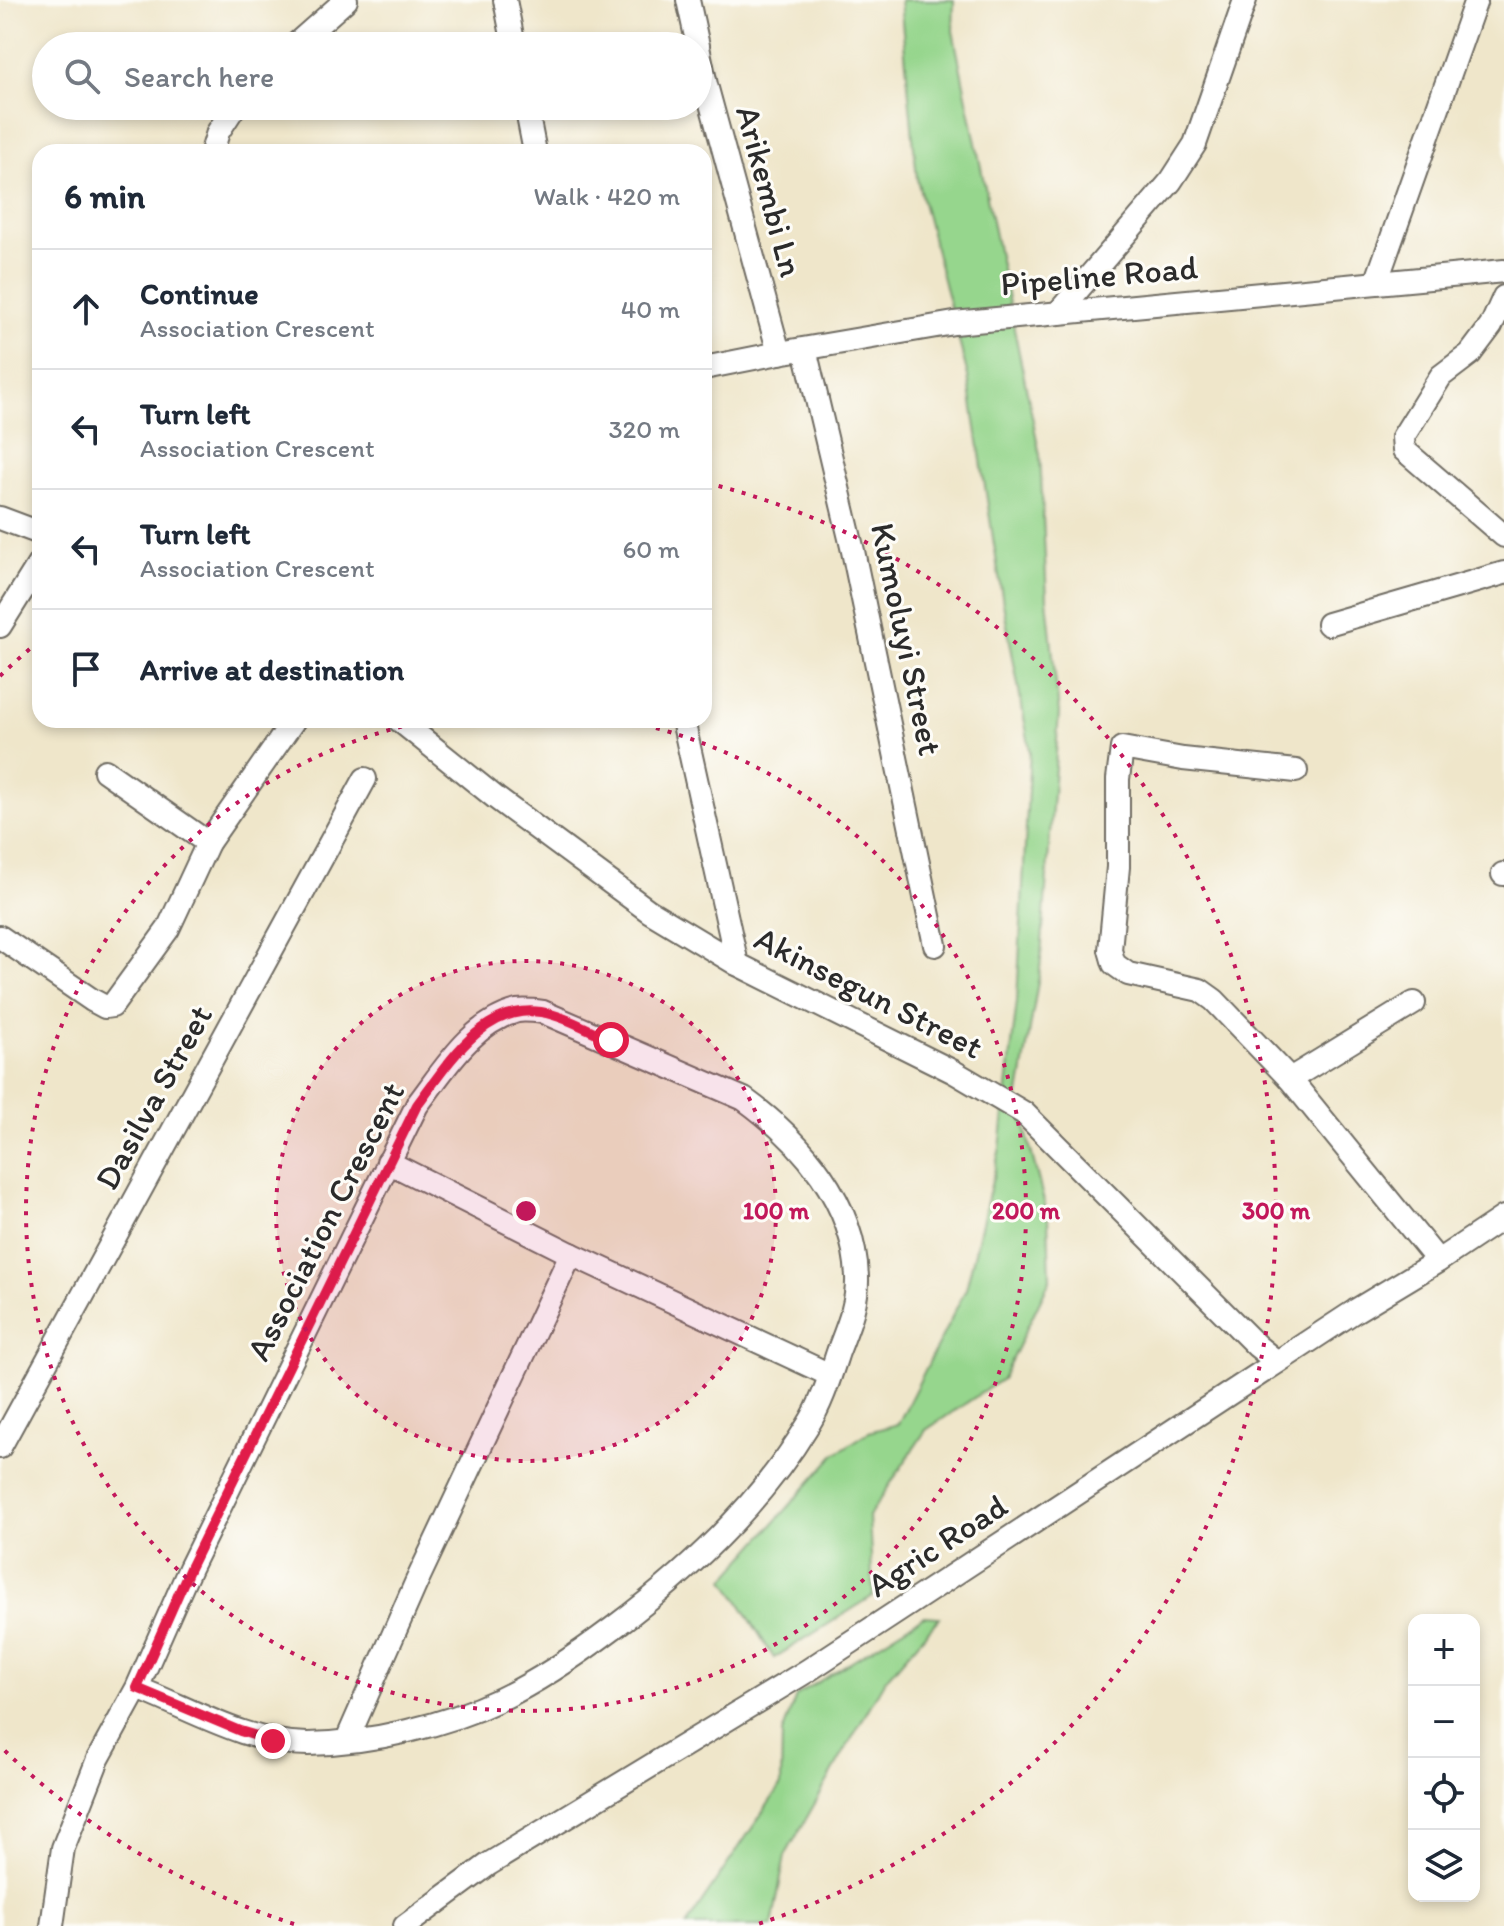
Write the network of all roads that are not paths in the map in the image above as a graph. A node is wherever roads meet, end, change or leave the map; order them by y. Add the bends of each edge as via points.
1 (505, 0) edge
2 (688, 0) edge
3 (1245, 0) edge
4 (1476, 0) edge
5 (343, 1) edge
6 (309, 32) edge
7 (511, 32) edge
8 (695, 32) edge
9 (712, 107) edge
10 (226, 120) edge
11 (529, 120) edge
12 (214, 144) edge
13 (533, 144) edge
14 (1504, 271) edge
15 (1376, 283) junction
16 (1504, 297) edge
17 (1058, 313) junction
18 (805, 349) junction
19 (779, 353) junction
20 (712, 366) edge
21 (0, 518) edge
22 (32, 530) edge
23 (1504, 536) edge
24 (1504, 573) edge
25 (32, 575) edge
26 (1328, 624) dead end
27 (0, 626) edge
28 (288, 728) edge
29 (409, 728) edge
30 (685, 728) edge
31 (105, 771) dead end
32 (1296, 771) dead end
33 (365, 779) dead end
34 (208, 843) junction
35 (0, 937) edge
36 (935, 945) dead end
37 (737, 964) junction
38 (1414, 1003) dead end
39 (1290, 1079) junction
40 (388, 1162) junction
41 (1504, 1217) edge
42 (571, 1254) junction
43 (1438, 1261) junction
44 (1277, 1362) junction
45 (830, 1375) junction
46 (0, 1447) edge
47 (137, 1688) junction
48 (347, 1740) junction
49 (52, 1926) edge
50 (405, 1926) edge

1 - 7 street
2 - 8 street, Arikembi Ln
3 - 17 street via 1195,144 1171,181
4 - 15 street
5 - 6 street
9 - 19 street, Arikembi Ln
10 - 12 street
11 - 13 street
14 - 15 street, Pipeline Road
15 - 17 street, Pipeline Road
16 - 23 street via 1491,326 1470,354 1441,376 1403,437 1404,450
17 - 18 street, Pipeline Road via 954,323
18 - 19 street, Pipeline Road
18 - 36 street, Kumoluyi Street
19 - 20 street, Pipeline Road
21 - 22 street
24 - 26 street
25 - 27 street
28 - 34 street
29 - 37 street, Akinsegun Street via 649,911
30 - 37 street
31 - 34 street
32 - 39 street via 1122,748 1110,950 1114,964 1128,974 1200,990 1214,1000
33 - 46 street, Dasilva Street
34 - 35 street via 168,929 112,1006 92,1000
37 - 44 street, Akinsegun Street via 1024,1113
38 - 39 street
39 - 43 street
40 - 42 street
40 - 45 street, Association Crescent via 417,1105 465,1042 518,1011 543,1012 744,1099 798,1147 843,1212 857,1278 853,1312
40 - 47 street, Association Crescent
41 - 43 street, Agric Road
42 - 45 street
42 - 48 street
43 - 44 street, Agric Road
44 - 50 street, Agric Road via 807,1671 489,1864
45 - 48 street, Association Crescent via 811,1422 781,1467 735,1523 655,1597 557,1669 499,1700 413,1730
47 - 48 street, Association Crescent via 273,1741
47 - 49 street, Association Crescent via 98,1759 63,1848

